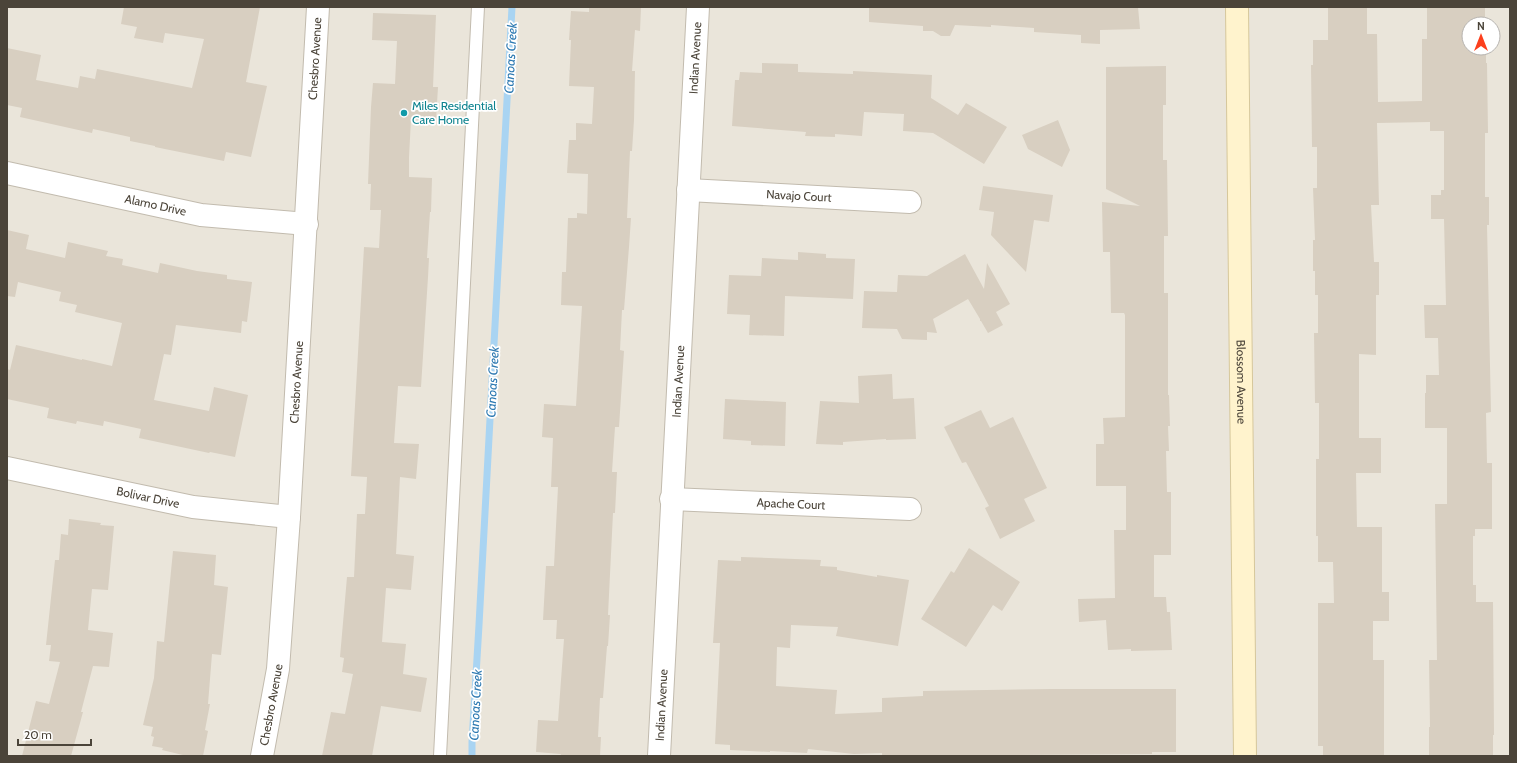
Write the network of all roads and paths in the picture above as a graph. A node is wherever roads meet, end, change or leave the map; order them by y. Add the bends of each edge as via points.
1 (318, 7) edge
2 (478, 7) edge
3 (698, 7) edge
4 (1237, 7) edge
5 (7, 173) edge
6 (688, 190) junction
7 (910, 202) dead end
8 (306, 224) junction
9 (7, 468) edge
10 (671, 499) junction
11 (910, 508) dead end
12 (289, 517) junction
13 (262, 756) edge
14 (440, 756) edge
15 (659, 756) edge
16 (1245, 756) edge

1 - 8 street, Chesbro Avenue
2 - 14 lane
3 - 6 street, Indian Avenue
4 - 16 street, Blossom Avenue
5 - 8 street, Alamo Drive via 201,215
6 - 7 street, Navajo Court
6 - 10 street, Indian Avenue
8 - 12 street, Chesbro Avenue
9 - 12 street, Bolivar Drive via 193,507
10 - 11 street, Apache Court
10 - 15 street, Indian Avenue
12 - 13 street, Chesbro Avenue via 278,669

